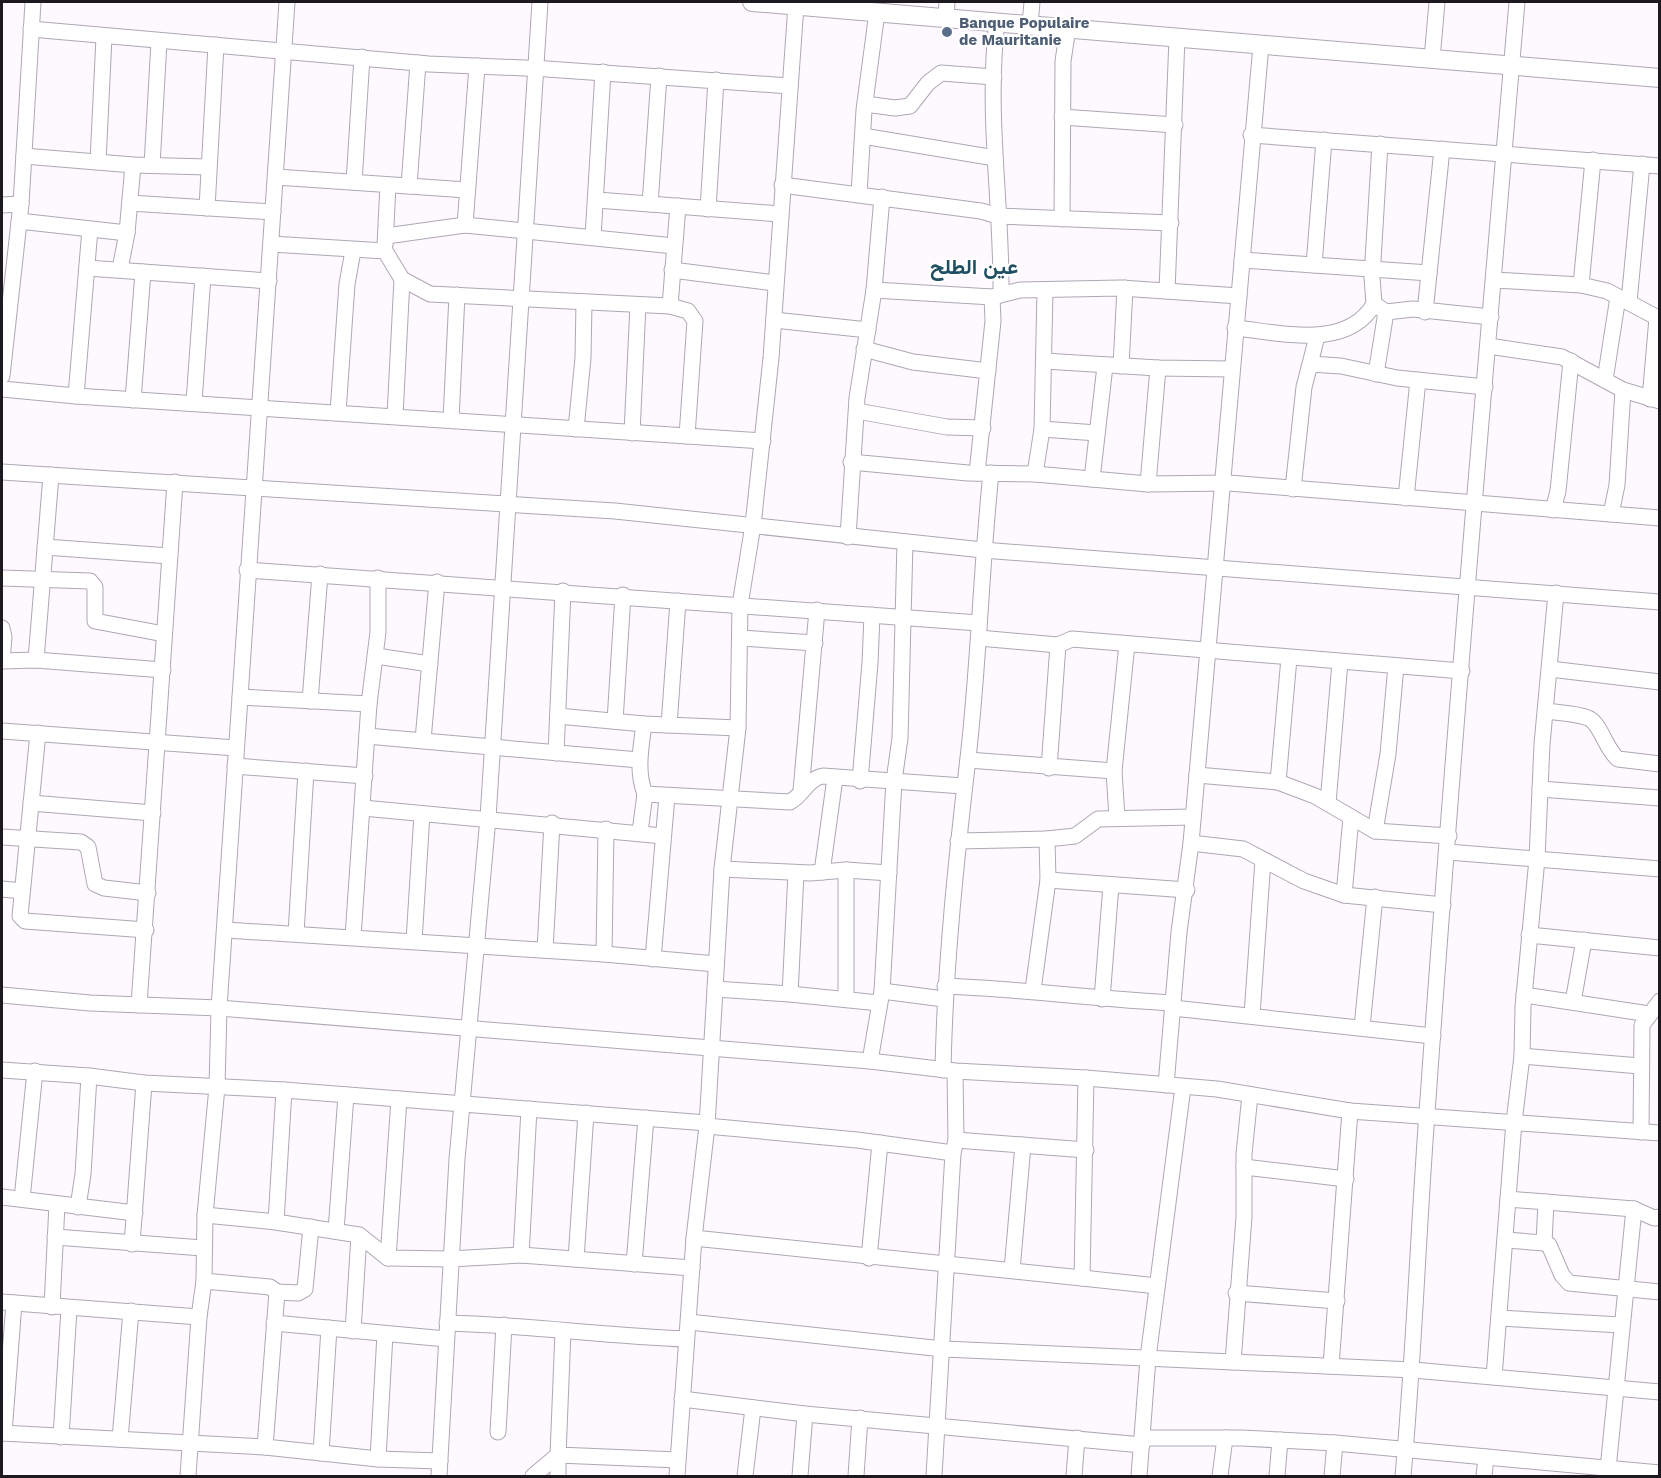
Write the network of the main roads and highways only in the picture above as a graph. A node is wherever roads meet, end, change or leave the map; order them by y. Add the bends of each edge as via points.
1 (761, 2) edge
2 (946, 10) edge
3 (1659, 78) edge

1 - 2 main road via 877,12
2 - 3 main road via 997,22

